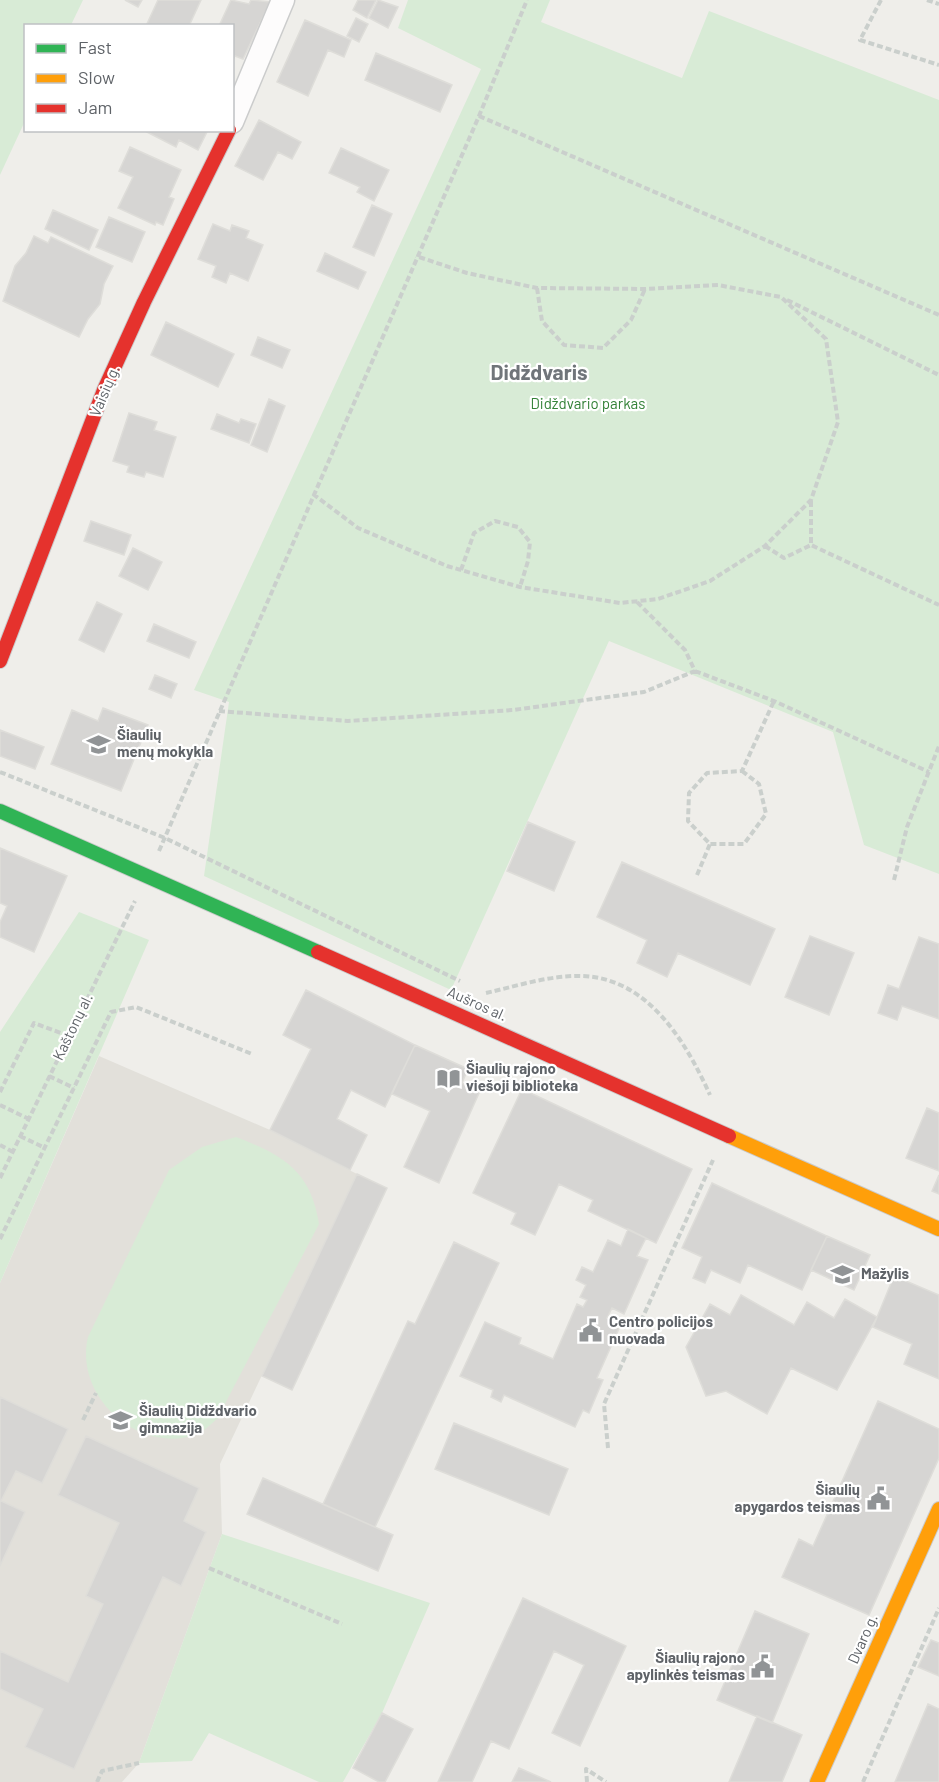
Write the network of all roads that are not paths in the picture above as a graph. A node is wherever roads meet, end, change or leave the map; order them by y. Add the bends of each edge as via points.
1 (283, 0) edge
2 (234, 117) edge
3 (228, 132) edge
4 (0, 660) edge
5 (0, 812) edge
6 (939, 1228) edge
7 (939, 1509) edge
8 (817, 1782) edge

1 - 2 street
3 - 4 main road, Vaisių g. via 143,302
5 - 6 main road, Aušros al.
7 - 8 main road, Dvaro g.

